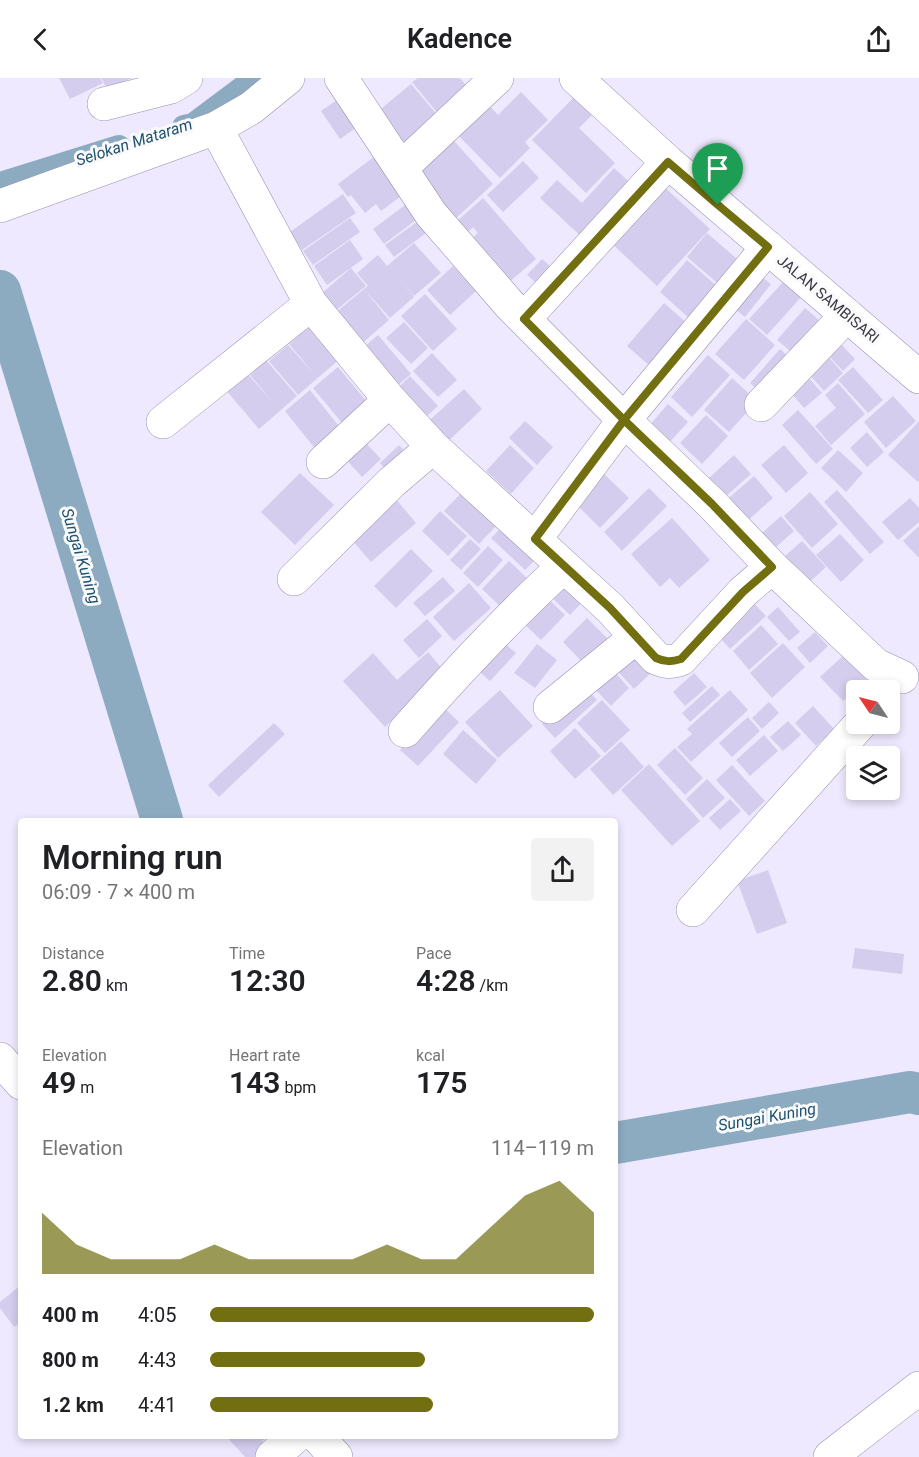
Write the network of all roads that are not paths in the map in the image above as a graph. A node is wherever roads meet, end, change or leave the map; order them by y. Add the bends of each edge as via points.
1 (186, 78) edge
2 (341, 78) edge
3 (497, 78) edge
4 (576, 78) edge
5 (282, 80) edge
6 (104, 104) dead end
7 (216, 128) junction
8 (668, 162) junction
9 (401, 168) junction
10 (0, 206) edge
11 (768, 247) junction
12 (311, 304) junction
13 (847, 315) junction
14 (524, 319) junction
15 (919, 377) edge
16 (390, 400) junction
17 (761, 405) dead end
18 (624, 420) junction
19 (163, 422) dead end
20 (433, 447) junction
21 (323, 462) dead end
22 (535, 539) junction
23 (564, 566) junction
24 (772, 567) junction
25 (294, 579) dead end
26 (636, 637) junction
27 (903, 677) edge
28 (550, 707) dead end
29 (405, 731) dead end
30 (851, 734) edge
31 (693, 910) dead end
32 (0, 1059) edge
33 (18, 1080) edge
34 (919, 1388) edge
35 (293, 1439) edge
36 (321, 1439) edge
37 (272, 1457) edge
38 (336, 1457) edge
39 (830, 1457) edge

1 - 6 street via 171,87
2 - 9 street
3 - 9 street
4 - 8 street, JALAN SAMBISARI
5 - 7 street via 251,108
7 - 10 street
7 - 12 street
8 - 11 street, JALAN SAMBISARI
8 - 14 street
9 - 14 street via 431,214
11 - 13 street, JALAN SAMBISARI
11 - 18 street
12 - 16 street
12 - 19 street
13 - 15 street, JALAN SAMBISARI
13 - 17 street
14 - 18 street
16 - 20 street
16 - 21 street
18 - 22 street
18 - 24 street
20 - 22 street
20 - 25 street
22 - 23 street
23 - 26 street
23 - 29 street via 460,667
24 - 26 street via 743,592 681,659 664,662
24 - 27 street via 876,665
26 - 28 street
30 - 31 street
32 - 33 street
34 - 39 street
35 - 37 street
36 - 38 street

